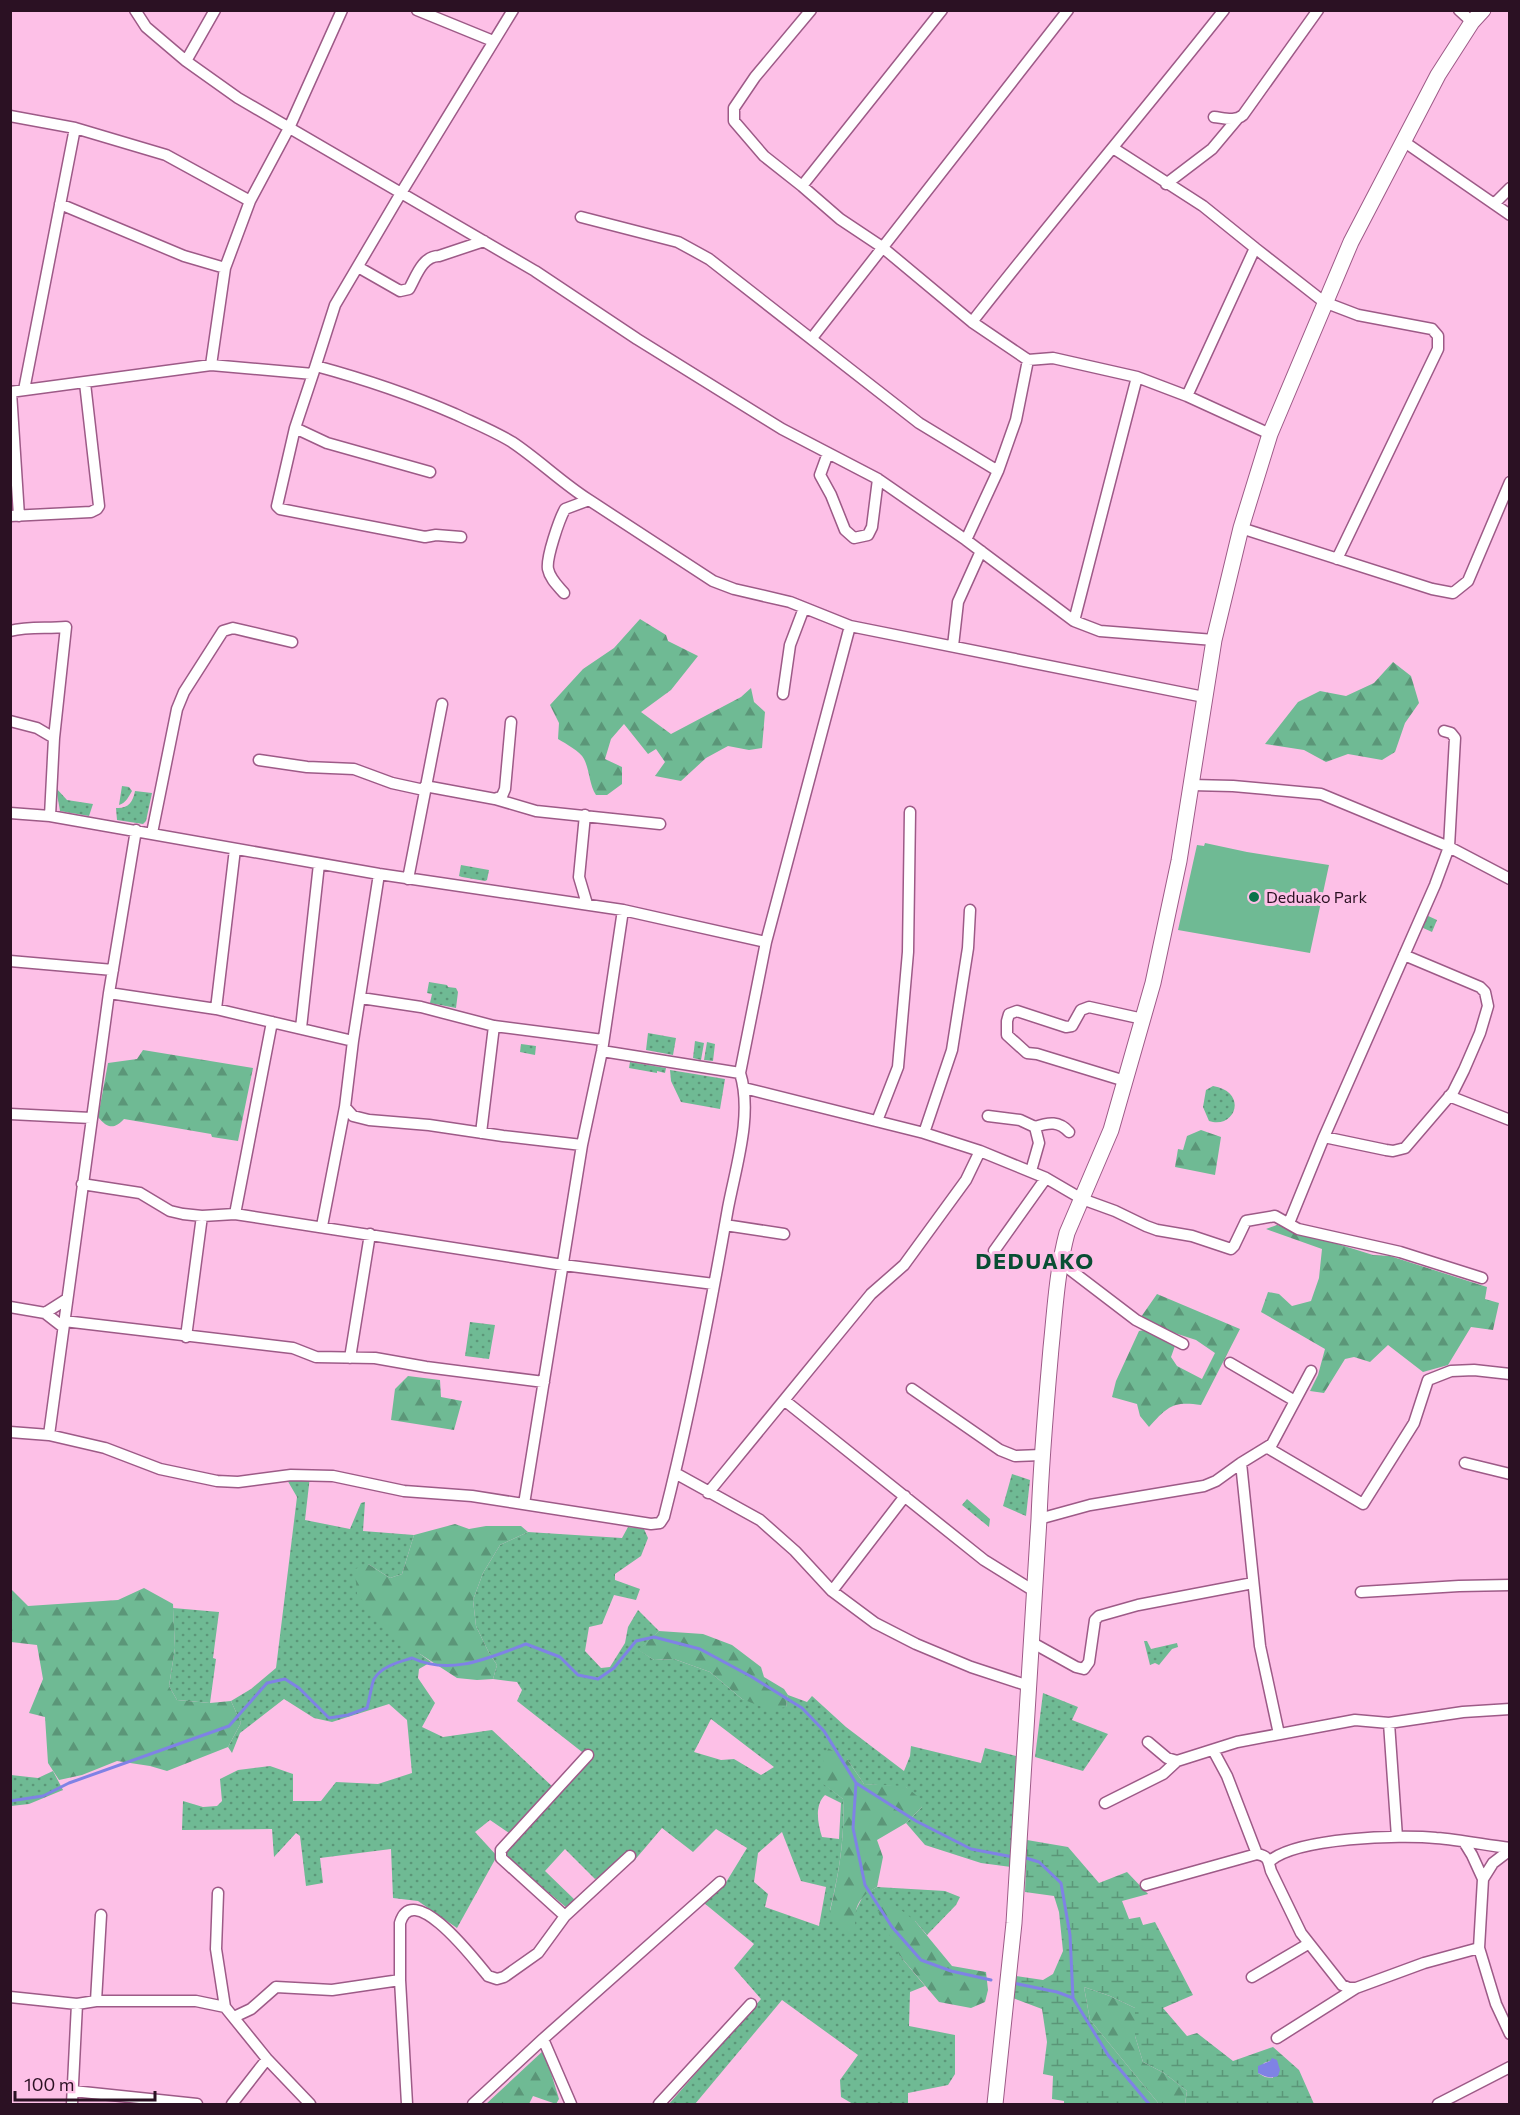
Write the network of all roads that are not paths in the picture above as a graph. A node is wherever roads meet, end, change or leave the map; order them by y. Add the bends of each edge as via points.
1 (135, 10) edge
2 (215, 10) edge
3 (342, 10) edge
4 (417, 10) edge
5 (513, 10) edge
6 (811, 10) edge
7 (942, 10) edge
8 (1068, 10) edge
9 (1224, 10) edge
10 (1318, 10) edge
11 (1458, 10) edge
12 (1483, 10) edge
13 (1472, 22) junction
14 (493, 41) junction
15 (186, 61) junction
16 (10, 116) edge
17 (1214, 117) dead end
18 (1239, 118) junction
19 (75, 128) junction
20 (289, 128) junction
21 (1403, 141) junction
22 (1113, 148) junction
23 (1166, 184) junction
24 (802, 186) junction
25 (1509, 188) edge
26 (401, 193) junction
27 (250, 201) junction
28 (60, 204) junction
29 (1494, 204) junction
30 (1509, 215) edge
31 (581, 217) dead end
32 (484, 242) junction
33 (882, 247) junction
34 (1255, 248) junction
35 (358, 267) junction
36 (225, 268) junction
37 (1324, 302) junction
38 (972, 322) junction
39 (812, 338) junction
40 (1028, 360) junction
41 (211, 365) junction
42 (315, 370) junction
43 (1137, 377) junction
44 (85, 383) junction
45 (24, 390) junction
46 (11, 392) edge
47 (1187, 396) junction
48 (295, 428) junction
49 (1270, 434) junction
50 (828, 453) junction
51 (998, 471) junction
52 (430, 472) dead end
53 (878, 479) junction
54 (1509, 482) edge
55 (589, 500) junction
56 (15, 516) edge
57 (1241, 528) junction
58 (461, 537) dead end
59 (966, 540) junction
60 (981, 551) junction
61 (1337, 559) junction
62 (564, 593) dead end
63 (804, 608) junction
64 (1074, 621) junction
65 (850, 626) junction
66 (10, 631) edge
67 (1214, 640) junction
68 (292, 642) dead end
69 (953, 646) junction
70 (783, 694) dead end
71 (1204, 697) junction
72 (442, 704) dead end
73 (10, 721) edge
74 (511, 722) dead end
75 (1444, 730) dead end
76 (54, 738) junction
77 (260, 760) dead end
78 (1191, 785) junction
79 (425, 788) junction
80 (495, 799) junction
81 (910, 812) dead end
82 (10, 813) edge
83 (585, 815) junction
84 (50, 816) junction
85 (660, 824) dead end
86 (136, 830) junction
87 (152, 833) junction
88 (1449, 847) junction
89 (235, 849) junction
90 (319, 864) junction
91 (379, 874) junction
92 (408, 879) junction
93 (1509, 879) edge
94 (587, 904) junction
95 (623, 910) junction
96 (970, 910) dead end
97 (766, 942) junction
98 (1404, 955) junction
99 (10, 961) edge
100 (113, 970) junction
101 (109, 993) junction
102 (361, 998) junction
103 (216, 1009) junction
104 (1143, 1019) junction
105 (272, 1022) junction
106 (494, 1026) junction
107 (301, 1028) junction
108 (353, 1041) junction
109 (602, 1046) junction
110 (740, 1073) junction
111 (1125, 1082) junction
112 (744, 1088) junction
113 (1449, 1096) junction
114 (345, 1107) junction
115 (10, 1114) edge
116 (988, 1116) dead end
117 (91, 1118) junction
118 (1509, 1120) edge
119 (877, 1121) junction
120 (1035, 1127) junction
121 (1069, 1132) dead end
122 (480, 1133) junction
123 (924, 1133) junction
124 (1324, 1137) junction
125 (582, 1145) junction
126 (980, 1151) junction
127 (1031, 1171) junction
128 (1046, 1178) junction
129 (82, 1184) junction
130 (1082, 1198) junction
131 (235, 1214) junction
132 (202, 1216) junction
133 (1289, 1223) junction
134 (725, 1225) junction
135 (322, 1226) junction
136 (370, 1234) junction
137 (784, 1234) dead end
138 (994, 1251) dead end
139 (1060, 1262) junction
140 (563, 1265) junction
141 (1482, 1278) dead end
142 (714, 1284) junction
143 (67, 1299) junction
144 (10, 1307) edge
145 (45, 1312) junction
146 (63, 1324) junction
147 (186, 1337) junction
148 (1183, 1344) dead end
149 (350, 1358) junction
150 (1230, 1363) dead end
151 (1311, 1371) dead end
152 (1509, 1374) edge
153 (544, 1382) junction
154 (912, 1389) dead end
155 (784, 1400) junction
156 (1295, 1401) junction
157 (10, 1432) edge
158 (49, 1435) junction
159 (1268, 1448) junction
160 (1041, 1455) junction
161 (1241, 1463) junction
162 (1466, 1463) dead end
163 (675, 1473) junction
164 (1509, 1474) edge
165 (708, 1493) junction
166 (905, 1496) junction
167 (524, 1504) junction
168 (1039, 1519) junction
169 (1252, 1583) junction
170 (1509, 1585) edge
171 (1034, 1591) junction
172 (832, 1592) junction
173 (1361, 1592) dead end
174 (1031, 1642) junction
175 (1029, 1686) junction
176 (1509, 1709) edge
177 (1389, 1723) junction
178 (1279, 1734) junction
179 (1148, 1742) dead end
180 (1213, 1750) junction
181 (588, 1755) dead end
182 (1177, 1761) junction
183 (1105, 1803) dead end
184 (1397, 1837) junction
185 (1464, 1842) junction
186 (1509, 1849) edge
187 (1257, 1854) junction
188 (630, 1856) dead end
189 (1269, 1861) junction
190 (1483, 1879) junction
191 (720, 1882) dead end
192 (1146, 1885) dead end
193 (218, 1893) dead end
194 (101, 1915) dead end
195 (565, 1916) junction
196 (1308, 1944) junction
197 (1479, 1948) junction
198 (1252, 1977) dead end
199 (400, 1980) junction
200 (1356, 1988) junction
201 (10, 1997) edge
202 (96, 2001) junction
203 (77, 2004) junction
204 (752, 2004) dead end
205 (225, 2007) junction
206 (234, 2017) junction
207 (1509, 2034) edge
208 (1277, 2038) dead end
209 (543, 2039) junction
210 (267, 2058) junction
211 (1509, 2067) edge
212 (73, 2091) junction
213 (72, 2104) edge
214 (197, 2104) edge
215 (232, 2104) edge
216 (310, 2104) edge
217 (407, 2104) edge
218 (473, 2104) edge
219 (571, 2104) edge
220 (659, 2104) edge
221 (995, 2104) edge
222 (1438, 2104) edge

1 - 15 street via 146,27
2 - 15 street
3 - 20 street
4 - 14 street
5 - 14 street
6 - 24 street via 755,77 733,113 741,131 764,156
7 - 24 street
8 - 33 street
9 - 22 street
10 - 18 street
11 - 13 street
12 - 13 street
13 - 21 street
14 - 26 street
15 - 20 street
16 - 19 street
17 - 18 street
18 - 23 street via 1212,149
19 - 27 street via 166,155
19 - 28 street
20 - 26 street
20 - 27 street
21 - 29 street
21 - 37 street
22 - 23 street
22 - 38 street
23 - 34 street via 1203,206
24 - 33 street via 840,219
25 - 29 street
26 - 32 street
26 - 35 street
27 - 36 street
28 - 36 street via 184,256
28 - 45 street
29 - 30 street
31 - 39 street via 678,242 709,259
32 - 35 street via 431,256 405,291
32 - 50 street via 782,429
33 - 38 street
33 - 39 street
34 - 37 street
34 - 47 street
35 - 42 street via 335,305
36 - 41 street
37 - 49 street
37 - 61 street via 1358,315 1425,326 1438,336 1438,349
38 - 40 street
39 - 51 street via 919,423
40 - 43 street via 1053,358
40 - 51 street via 1016,420
41 - 42 street
41 - 44 street
42 - 48 street
42 - 55 street via 373,382 489,430 514,443
43 - 47 street
43 - 64 street
44 - 45 street
44 - 56 street via 99,506 91,512
45 - 46 street
46 - 56 street
47 - 49 street
48 - 52 street via 327,443
48 - 58 street via 277,500 280,509 425,537
49 - 57 street
50 - 53 street
50 - 53 street via 820,475 845,530 855,538 868,535 872,527
51 - 59 street
53 - 59 street
54 - 61 street via 1468,581 1453,593
55 - 62 street via 565,509 554,541 548,567
55 - 63 street via 713,581
57 - 61 street
57 - 67 street
59 - 60 street
60 - 64 street
60 - 69 street via 958,602
63 - 65 street
63 - 70 street via 790,645
64 - 67 street via 1100,631
65 - 69 street
65 - 97 street
66 - 76 street via 66,627
67 - 71 street
68 - 87 street via 233,628 223,631 177,709
69 - 71 street
71 - 78 street
72 - 79 street
73 - 76 street via 37,728
74 - 80 street via 505,789
75 - 88 street via 1455,738
76 - 84 street
77 - 79 street via 354,769 392,783
78 - 88 street via 1321,794
78 - 104 street via 1171,905
79 - 80 street
79 - 92 street
80 - 83 street via 536,811
81 - 119 street via 908,952 898,1067
82 - 84 street
83 - 85 street
83 - 94 street via 579,877
84 - 86 street
86 - 87 street
86 - 100 street
87 - 89 street
88 - 93 street
88 - 98 street
89 - 90 street
89 - 103 street
90 - 91 street
90 - 107 street
91 - 92 street
91 - 102 street
92 - 94 street
94 - 95 street
95 - 97 street
95 - 109 street
96 - 123 street via 952,1050
97 - 110 street
98 - 113 street via 1480,987 1487,997 1480,1033
98 - 124 street
99 - 100 street
100 - 101 street
101 - 103 street
101 - 117 street
102 - 106 street via 421,1007
102 - 108 street
103 - 105 street
104 - 111 street
104 - 111 street via 1089,1007 1081,1010 1072,1026 1066,1027 1017,1011 1009,1014 1007,1035 1027,1053
105 - 107 street
105 - 131 street
106 - 109 street
106 - 122 street
107 - 108 street
108 - 114 street
109 - 110 street
109 - 125 street
110 - 112 street
111 - 130 street via 1105,1147
112 - 119 street
112 - 134 street via 744,1123
113 - 118 street
113 - 124 street via 1400,1150
114 - 122 street via 353,1116 369,1120
114 - 135 street
115 - 117 street
116 - 120 street via 1020,1120
117 - 129 street
119 - 123 street
120 - 121 street via 1059,1124
120 - 127 street via 1039,1143
122 - 125 street
123 - 126 street
124 - 133 street
125 - 140 street
126 - 127 street
126 - 155 street via 966,1179 904,1265 871,1294
127 - 128 street
128 - 130 street
128 - 138 street
129 - 132 street via 140,1193 170,1210
129 - 143 street
130 - 133 street via 1157,1230 1227,1248 1234,1246 1246,1221 1271,1216
130 - 139 street
131 - 132 street
131 - 135 street
132 - 147 street
133 - 141 street via 1306,1232 1400,1252
134 - 137 street
134 - 142 street
135 - 136 street
136 - 140 street
136 - 149 street
139 - 148 street via 1144,1326
139 - 160 street
140 - 142 street
140 - 153 street
142 - 163 street
143 - 145 street
143 - 146 street
144 - 145 street
145 - 146 street
146 - 147 street
146 - 158 street
147 - 149 street via 293,1348 316,1357
149 - 153 street via 375,1358
150 - 156 street
151 - 156 street
152 - 159 street via 1451,1371 1428,1380 1414,1422 1363,1504
153 - 167 street
154 - 160 street via 1000,1450 1016,1456
155 - 165 street
155 - 166 street
156 - 159 street
157 - 158 street
158 - 167 street via 105,1448 159,1469 217,1481 314,1474 404,1491
159 - 161 street
160 - 168 street
161 - 168 street via 1204,1486 1090,1505
161 - 169 street
162 - 164 street
163 - 165 street
163 - 167 street via 664,1517 658,1524
165 - 172 street via 760,1520
166 - 171 street via 996,1569
166 - 172 street
168 - 171 street
169 - 174 street via 1099,1616 1084,1669
169 - 178 street via 1260,1646
170 - 173 street
171 - 174 street
172 - 175 street via 874,1623 916,1644
174 - 175 street
175 - 221 street via 1014,1923
176 - 177 street
177 - 178 street via 1355,1720
177 - 184 street
178 - 180 street
179 - 182 street
180 - 182 street
180 - 187 street
181 - 195 street via 501,1850 501,1858
182 - 183 street via 1163,1774
184 - 185 street
184 - 189 street via 1303,1846
185 - 186 street
185 - 190 street
186 - 190 street
187 - 189 street
187 - 192 street
188 - 195 street
189 - 196 street
190 - 197 street
191 - 209 street
193 - 205 street via 215,1932
194 - 202 street
195 - 199 street via 538,1953 497,1979 488,1976 436,1918 418,1910 407,1912 400,1923
196 - 198 street
196 - 200 street via 1342,1985
197 - 200 street
197 - 207 street
199 - 206 street via 332,1990 276,1987 251,2009
199 - 217 street
200 - 208 street
201 - 203 street
202 - 203 street
202 - 205 street via 196,2001
203 - 212 street
204 - 220 street
205 - 206 street
206 - 210 street
209 - 218 street
209 - 219 street
210 - 215 street
210 - 216 street
211 - 222 street
212 - 213 street
212 - 214 street

